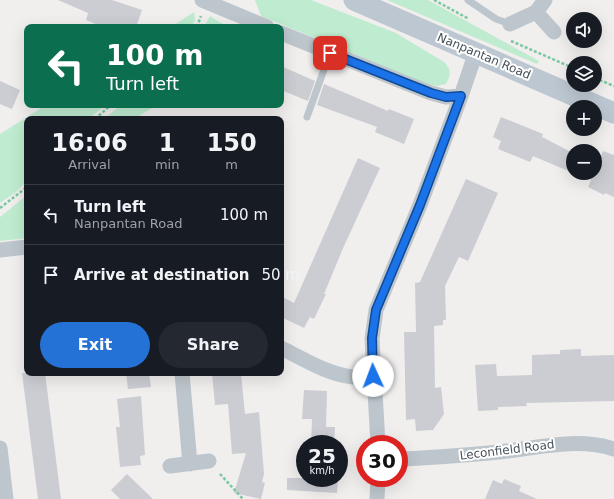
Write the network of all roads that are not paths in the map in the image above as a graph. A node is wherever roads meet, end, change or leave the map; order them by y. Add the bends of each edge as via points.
1 (202, 0) edge
2 (354, 0) edge
3 (468, 0) edge
4 (541, 6) edge
5 (260, 24) edge
6 (510, 24) joint
7 (554, 32) dead end
8 (284, 34) edge
9 (476, 52) junction
10 (330, 53) junction
11 (461, 96) junction
12 (614, 113) edge
13 (307, 117) dead end
14 (24, 247) edge
15 (0, 250) edge
16 (284, 350) edge
17 (182, 376) edge
18 (373, 376) junction
19 (377, 435) edge
20 (0, 448) edge
21 (614, 449) edge
22 (408, 459) edge
23 (209, 461) road end
24 (190, 464) junction
25 (170, 466) dead end
26 (378, 487) edge
27 (6, 499) edge
28 (377, 499) edge

1 - 5 street
2 - 9 street, Nanpantan Road
3 - 6 lane via 496,19
4 - 6 street
4 - 7 street
8 - 10 street
9 - 11 street
9 - 12 street, Nanpantan Road
10 - 11 street via 431,93 446,97
10 - 13 lane
11 - 18 street via 420,205 376,310 372,338
14 - 15 street
16 - 18 street via 338,374 355,378
17 - 24 street
18 - 19 street
20 - 27 street
21 - 22 street, Leconfield Road via 584,443
23 - 24 street
24 - 25 street
26 - 28 street

